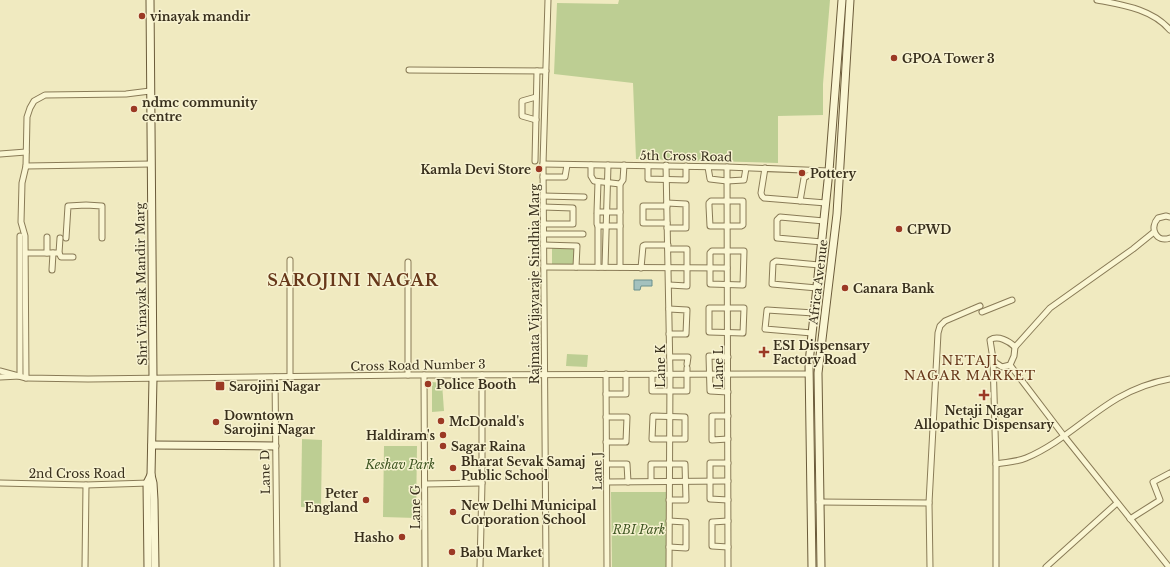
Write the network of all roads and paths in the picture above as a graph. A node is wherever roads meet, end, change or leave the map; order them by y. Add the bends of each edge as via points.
1 (150, 0) edge
2 (548, 0) edge
3 (842, 0) edge
4 (850, 0) edge
5 (1097, 0) edge
6 (1170, 30) edge
7 (409, 70) dead end
8 (537, 71) junction
9 (546, 71) junction
10 (150, 91) junction
11 (536, 97) junction
12 (536, 120) junction
13 (26, 152) junction
14 (0, 154) edge
15 (535, 161) dead end
16 (151, 164) junction
17 (543, 164) junction
18 (567, 165) junction
19 (591, 165) junction
20 (608, 165) junction
21 (624, 165) junction
22 (26, 166) junction
23 (648, 166) junction
24 (666, 166) junction
25 (686, 166) junction
26 (708, 166) junction
27 (727, 167) junction
28 (746, 168) junction
29 (765, 168) junction
30 (815, 170) junction
31 (829, 171) junction
32 (543, 177) junction
33 (667, 180) junction
34 (727, 181) junction
35 (598, 182) junction
36 (607, 183) junction
37 (620, 184) junction
38 (543, 196) junction
39 (584, 197) dead end
40 (727, 201) junction
41 (800, 201) junction
42 (826, 203) junction
43 (667, 205) junction
44 (543, 207) junction
45 (606, 211) junction
46 (597, 212) junction
47 (620, 212) junction
48 (1170, 217) edge
49 (824, 221) junction
50 (543, 224) junction
51 (598, 226) junction
52 (606, 226) junction
53 (620, 226) junction
54 (667, 226) junction
55 (727, 226) junction
56 (1154, 232) junction
57 (543, 234) junction
58 (583, 234) dead end
59 (23, 236) junction
60 (47, 237) dead end
61 (102, 238) dead end
62 (1170, 238) edge
63 (822, 242) junction
64 (543, 245) junction
65 (668, 247) junction
66 (727, 251) junction
67 (26, 253) junction
68 (47, 253) junction
69 (56, 253) junction
70 (73, 257) dead end
71 (290, 260) dead end
72 (408, 262) dead end
73 (819, 265) junction
74 (544, 267) junction
75 (576, 267) junction
76 (598, 267) junction
77 (605, 267) junction
78 (620, 267) junction
79 (641, 268) junction
80 (668, 268) junction
81 (687, 268) junction
82 (710, 268) junction
83 (727, 268) junction
84 (52, 270) dead end
85 (727, 285) junction
86 (669, 286) junction
87 (817, 288) junction
88 (1012, 300) dead end
89 (980, 306) dead end
90 (727, 308) junction
91 (669, 309) junction
92 (982, 312) dead end
93 (814, 314) junction
94 (728, 333) junction
95 (812, 333) junction
96 (669, 334) junction
97 (1014, 347) junction
98 (670, 357) junction
99 (728, 357) junction
100 (993, 359) junction
101 (1010, 365) junction
102 (0, 371) edge
103 (544, 374) junction
104 (606, 374) junction
105 (626, 374) junction
106 (652, 374) junction
107 (670, 374) junction
108 (687, 374) junction
109 (710, 374) junction
110 (728, 374) junction
111 (809, 374) junction
112 (408, 375) junction
113 (424, 375) junction
114 (482, 375) junction
115 (20, 376) junction
116 (0, 377) edge
117 (275, 377) junction
118 (290, 377) junction
119 (26, 378) junction
120 (153, 378) junction
121 (1170, 379) edge
122 (670, 392) junction
123 (728, 392) junction
124 (606, 394) junction
125 (670, 416) junction
126 (728, 416) junction
127 (606, 417) junction
128 (1064, 436) junction
129 (728, 439) junction
130 (670, 440) junction
131 (606, 442) junction
132 (152, 445) junction
133 (275, 446) junction
134 (728, 463) junction
135 (607, 464) junction
136 (670, 464) junction
137 (996, 464) junction
138 (1170, 473) edge
139 (669, 481) junction
140 (686, 481) junction
141 (710, 481) junction
142 (728, 481) junction
143 (607, 482) junction
144 (628, 482) junction
145 (651, 482) junction
146 (0, 483) edge
147 (150, 483) junction
148 (482, 483) junction
149 (425, 484) junction
150 (86, 485) junction
151 (669, 500) junction
152 (728, 500) junction
153 (820, 502) junction
154 (929, 503) junction
155 (1117, 503) junction
156 (1130, 519) junction
157 (728, 521) junction
158 (669, 522) junction
159 (670, 547) junction
160 (728, 547) junction
161 (85, 567) edge
162 (148, 567) edge
163 (155, 567) edge
164 (276, 567) edge
165 (425, 567) edge
166 (480, 567) edge
167 (546, 567) edge
168 (607, 567) edge
169 (670, 567) edge
170 (728, 567) edge
171 (812, 567) edge
172 (821, 567) edge
173 (930, 567) edge
174 (996, 567) edge
175 (1046, 567) edge
176 (1169, 567) edge

1 - 10 main road, Shri Vinayak Mandir Marg
2 - 9 street, Rajmata Vijayaraje Sindhia Marg
3 - 31 main road, Africa Avenue
4 - 153 main road, Africa Avenue via 837,214 818,373
5 - 6 street via 1148,13 1164,22
7 - 8 street
8 - 9 street
8 - 11 street
9 - 17 street, Rajmata Vijayaraje Sindhia Marg
10 - 13 street via 40,96 30,108 27,117
10 - 16 main road, Shri Vinayak Mandir Marg
11 - 12 street
11 - 12 street via 522,101 522,116
12 - 15 street
13 - 14 street
13 - 22 street
16 - 22 street
16 - 120 main road, Shri Vinayak Mandir Marg
17 - 18 street, 5th Cross Road
17 - 32 street, Rajmata Vijayaraje Sindhia Marg
18 - 19 street, 5th Cross Road
18 - 32 street via 565,177
19 - 20 street, 5th Cross Road
19 - 35 street via 591,178
20 - 21 street, 5th Cross Road
20 - 36 street
21 - 23 street, 5th Cross Road
21 - 37 street via 623,180
22 - 59 street via 22,183
23 - 24 street, 5th Cross Road
23 - 33 street via 648,180
24 - 25 street, 5th Cross Road
24 - 33 street, Lane K
25 - 26 street, 5th Cross Road
25 - 33 street via 686,180
26 - 27 street, 5th Cross Road
26 - 34 street via 710,179
27 - 28 street, 5th Cross Road
27 - 34 street, Lane L
28 - 29 street, 5th Cross Road
28 - 34 street via 744,180
29 - 30 street, 5th Cross Road
29 - 41 street via 761,193 764,198
30 - 31 street, 5th Cross Road
30 - 41 street via 804,178
31 - 42 main road, Africa Avenue
32 - 38 street, Rajmata Vijayaraje Sindhia Marg
33 - 43 street, Lane K
34 - 40 street, Lane L
35 - 36 street
35 - 46 street
36 - 37 street
36 - 45 street
37 - 47 street
38 - 39 street
38 - 44 street, Rajmata Vijayaraje Sindhia Marg
40 - 55 street, Lane L
40 - 55 street via 744,203 743,225
40 - 55 street via 711,201 709,206 710,226
41 - 42 street
42 - 49 main road, Africa Avenue
43 - 54 street, Lane K
43 - 54 street via 686,204 686,228
43 - 54 street via 643,206 643,223
44 - 50 street, Rajmata Vijayaraje Sindhia Marg
44 - 50 street via 573,208 573,224
45 - 46 street
45 - 47 street
45 - 52 street
46 - 51 street
47 - 53 street
48 - 56 street via 1158,218 1154,224
49 - 63 main road, Africa Avenue
49 - 63 street via 780,217 777,220 777,238
50 - 57 street, Rajmata Vijayaraje Sindhia Marg
51 - 52 street
51 - 76 street
52 - 53 street
52 - 77 street
53 - 78 street
54 - 65 street, Lane K
55 - 66 street, Lane L
56 - 62 street via 1160,238
56 - 97 street via 1050,308
57 - 58 street
57 - 64 street, Rajmata Vijayaraje Sindhia Marg
59 - 67 street
59 - 115 street
60 - 68 street
61 - 69 street via 102,206 68,206 63,238
63 - 73 main road, Africa Avenue
64 - 74 street, Rajmata Vijayaraje Sindhia Marg
64 - 75 street via 577,246
65 - 79 street via 643,246
65 - 80 street, Lane K
65 - 81 street via 687,249
66 - 82 street via 710,253
66 - 83 street, Lane L
66 - 85 street via 745,252 743,285
67 - 68 street
67 - 119 street
68 - 69 street
69 - 70 street via 61,257
69 - 84 street
71 - 118 street
72 - 112 street
73 - 87 main road, Africa Avenue
73 - 87 street via 776,261 773,263 772,284
74 - 75 street
74 - 103 street, Rajmata Vijayaraje Sindhia Marg
75 - 76 street
76 - 77 street
77 - 78 street
78 - 79 street
79 - 80 street
80 - 81 street
80 - 86 street, Lane K
81 - 82 street
81 - 86 street via 687,286
82 - 83 street
82 - 85 street via 711,285
83 - 85 street, Lane L
85 - 90 street, Lane L
86 - 91 street, Lane K
87 - 93 main road, Africa Avenue
88 - 92 street
89 - 154 street via 945,321 940,326
90 - 94 street, Lane L
90 - 94 street via 744,308 743,333
90 - 94 street via 709,308 709,332
91 - 96 street, Lane K
91 - 96 street via 687,310 686,334
93 - 95 main road, Africa Avenue
93 - 95 street via 767,310 765,326 765,329
94 - 99 street, Lane L
95 - 111 main road, Africa Avenue
96 - 98 street, Lane K
97 - 100 street via 1008,341 992,338 990,343
97 - 101 street
98 - 107 street, Lane K
98 - 108 street via 688,357
99 - 109 street via 709,356
99 - 110 street, Lane L
100 - 101 street via 1002,367
100 - 137 street
101 - 128 street
102 - 115 street, Cross Road Number 3
103 - 104 street, Cross Road Number 3
103 - 114 street, Cross Road Number 3
103 - 167 street, Rajmata Vijayaraje Sindhia Marg
104 - 105 street, Cross Road Number 3
104 - 124 street, Lane J
105 - 106 street, Cross Road Number 3
105 - 124 street via 626,394
106 - 107 street, Cross Road Number 3
106 - 122 street via 652,391
107 - 108 street, Cross Road Number 3
107 - 122 street, Lane K
108 - 109 street, Cross Road Number 3
108 - 122 street via 687,392
109 - 110 street, Cross Road Number 3
109 - 123 street via 710,391
110 - 111 street, Cross Road Number 3
110 - 123 street, Lane L
111 - 171 main road, Africa Avenue
112 - 113 street, Cross Road Number 3
112 - 118 street, Cross Road Number 3
113 - 114 street, Cross Road Number 3
113 - 149 street, Lane G
114 - 148 street
115 - 116 street
115 - 119 street, Cross Road Number 3
117 - 118 street, Cross Road Number 3
117 - 120 street, Cross Road Number 3
117 - 133 street, Lane D
119 - 120 street, Cross Road Number 3
120 - 132 main road, Shri Vinayak Mandir Marg
121 - 128 street via 1118,398
122 - 125 street, Lane K
123 - 126 street, Lane L
124 - 127 street, Lane J
125 - 130 street, Lane K
125 - 130 street via 685,417 685,439
125 - 130 street via 653,416 652,439
126 - 129 street, Lane L
126 - 129 street via 712,416 712,440
127 - 131 street, Lane J
127 - 131 street via 627,417 626,442
128 - 137 street via 1025,458
128 - 155 street
129 - 134 street, Lane L
130 - 136 street, Lane K
131 - 135 street, Lane J
132 - 133 main road
132 - 147 main road, Shri Vinayak Mandir Marg
133 - 164 street, Lane D
134 - 141 street via 710,463
134 - 142 street, Lane L
135 - 143 street, Lane J
135 - 144 street via 626,464
136 - 139 street, Lane K
136 - 140 street via 685,464
136 - 145 street via 651,464
137 - 174 street
138 - 156 street via 1153,482 1160,500
139 - 140 street
139 - 145 street
139 - 151 street, Lane K
140 - 141 street
140 - 151 street via 686,500
141 - 142 street
141 - 152 street via 710,500
142 - 152 street, Lane L
143 - 144 street
143 - 168 street, Lane J
144 - 145 street
146 - 150 street, 2nd Cross Road
147 - 150 street, 2nd Cross Road
147 - 162 main road
147 - 163 main road
148 - 149 street
148 - 166 street
149 - 165 street, Lane G
150 - 161 street
151 - 158 street, Lane K
152 - 157 street, Lane L
153 - 154 street
153 - 172 main road, Africa Avenue
154 - 173 street
155 - 156 street
155 - 175 street
156 - 176 street
157 - 160 street, Lane L
157 - 160 street via 712,522 712,546
158 - 159 street, Lane K
158 - 159 street via 686,522 686,548
159 - 169 street, Lane K
160 - 170 street, Lane L

